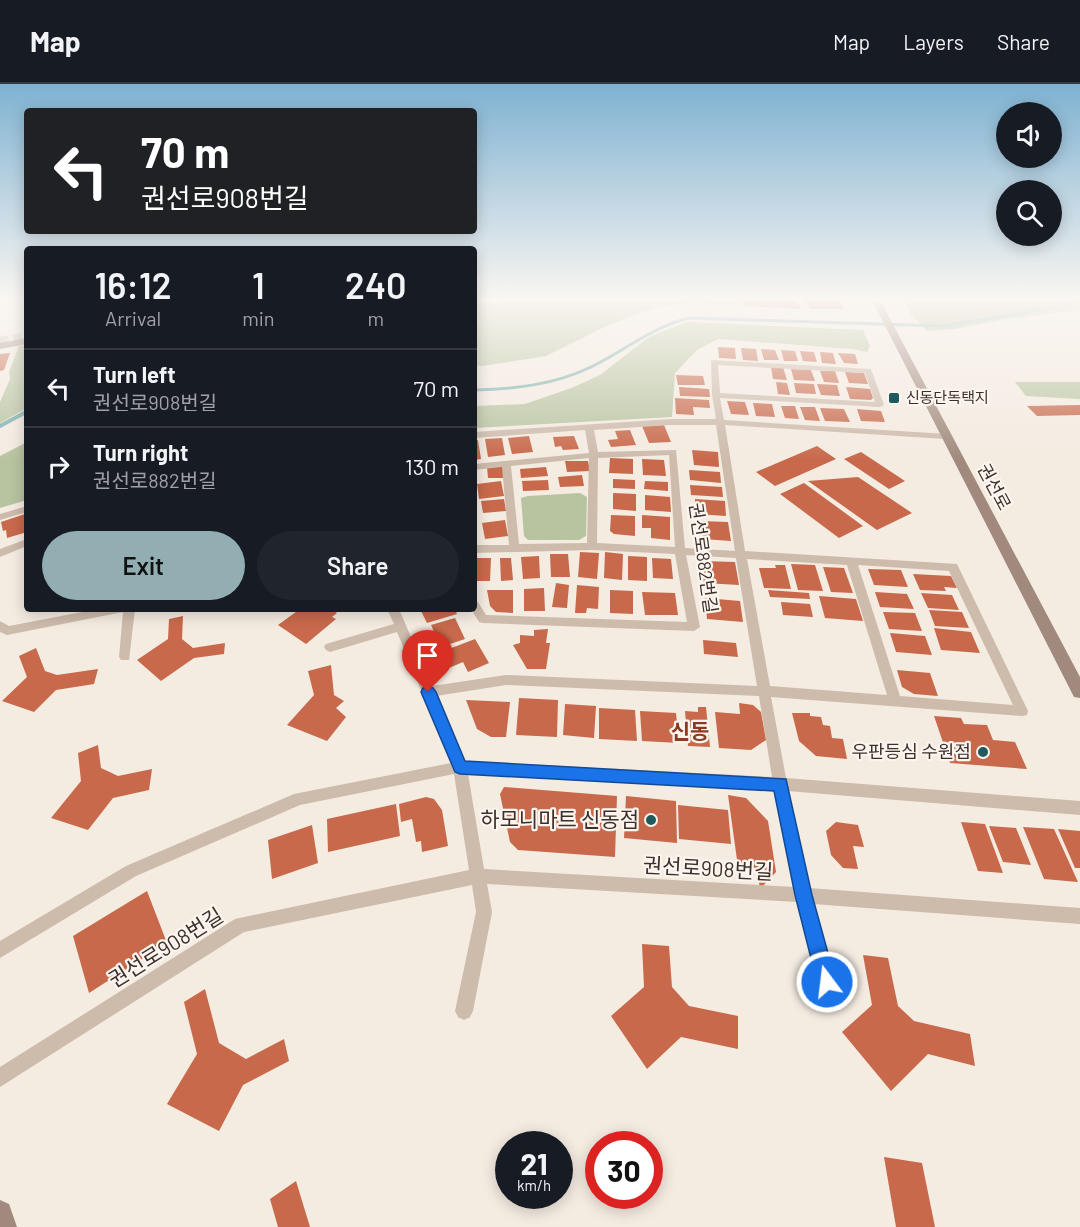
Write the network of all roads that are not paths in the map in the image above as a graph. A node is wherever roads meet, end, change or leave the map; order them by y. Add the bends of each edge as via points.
1 (903, 353) edge
2 (716, 395) junction
3 (721, 422) junction
4 (589, 427) junction
5 (477, 435) edge
6 (945, 436) junction
7 (594, 455) junction
8 (506, 463) junction
9 (477, 466) edge
10 (24, 510) edge
11 (0, 518) edge
12 (24, 543) edge
13 (592, 546) junction
14 (514, 548) junction
15 (477, 549) edge
16 (680, 551) junction
17 (0, 553) edge
18 (741, 556) junction
19 (851, 560) junction
20 (477, 610) edge
21 (96, 612) edge
22 (129, 612) edge
23 (394, 612) edge
24 (0, 625) edge
25 (401, 626) junction
26 (330, 647) dead end
27 (125, 657) dead end
28 (764, 691) junction
29 (428, 692) junction
30 (1080, 692) edge
31 (895, 701) junction
32 (460, 767) junction
33 (780, 784) junction
34 (1080, 808) edge
35 (478, 876) junction
36 (804, 895) junction
37 (1080, 916) edge
38 (0, 950) edge
39 (827, 982) dead end
40 (464, 1011) dead end
41 (0, 1078) edge
42 (0, 1213) edge
43 (3, 1227) edge

1 - 6 street, 권선로
2 - 2 street via 714,362 868,370 880,405
2 - 3 street
3 - 4 street
3 - 6 street
3 - 18 street
4 - 5 street
4 - 7 street
6 - 30 street, 권선로
7 - 8 street, 권선로882번길
7 - 13 street
7 - 16 street, 권선로882번길 via 673,452
8 - 9 street, 권선로882번길
8 - 14 street
10 - 11 street
12 - 17 street
13 - 14 street
13 - 16 street
14 - 15 street
16 - 18 street
16 - 20 street, 권선로882번길 via 694,627 483,620
18 - 19 street
18 - 28 street
19 - 31 street
19 - 31 street via 953,567 1022,711
21 - 24 street via 7,630
22 - 27 street
23 - 25 street
25 - 26 street
25 - 29 street
28 - 29 street via 506,680
28 - 31 street
28 - 33 street
29 - 32 street
32 - 33 street
32 - 35 street
32 - 38 street via 299,799 130,871
33 - 34 street
33 - 36 street
35 - 36 street, 권선로908번길
35 - 40 street via 484,912
35 - 41 street, 권선로908번길 via 241,925
36 - 37 street, 권선로908번길
36 - 39 street
42 - 43 street

